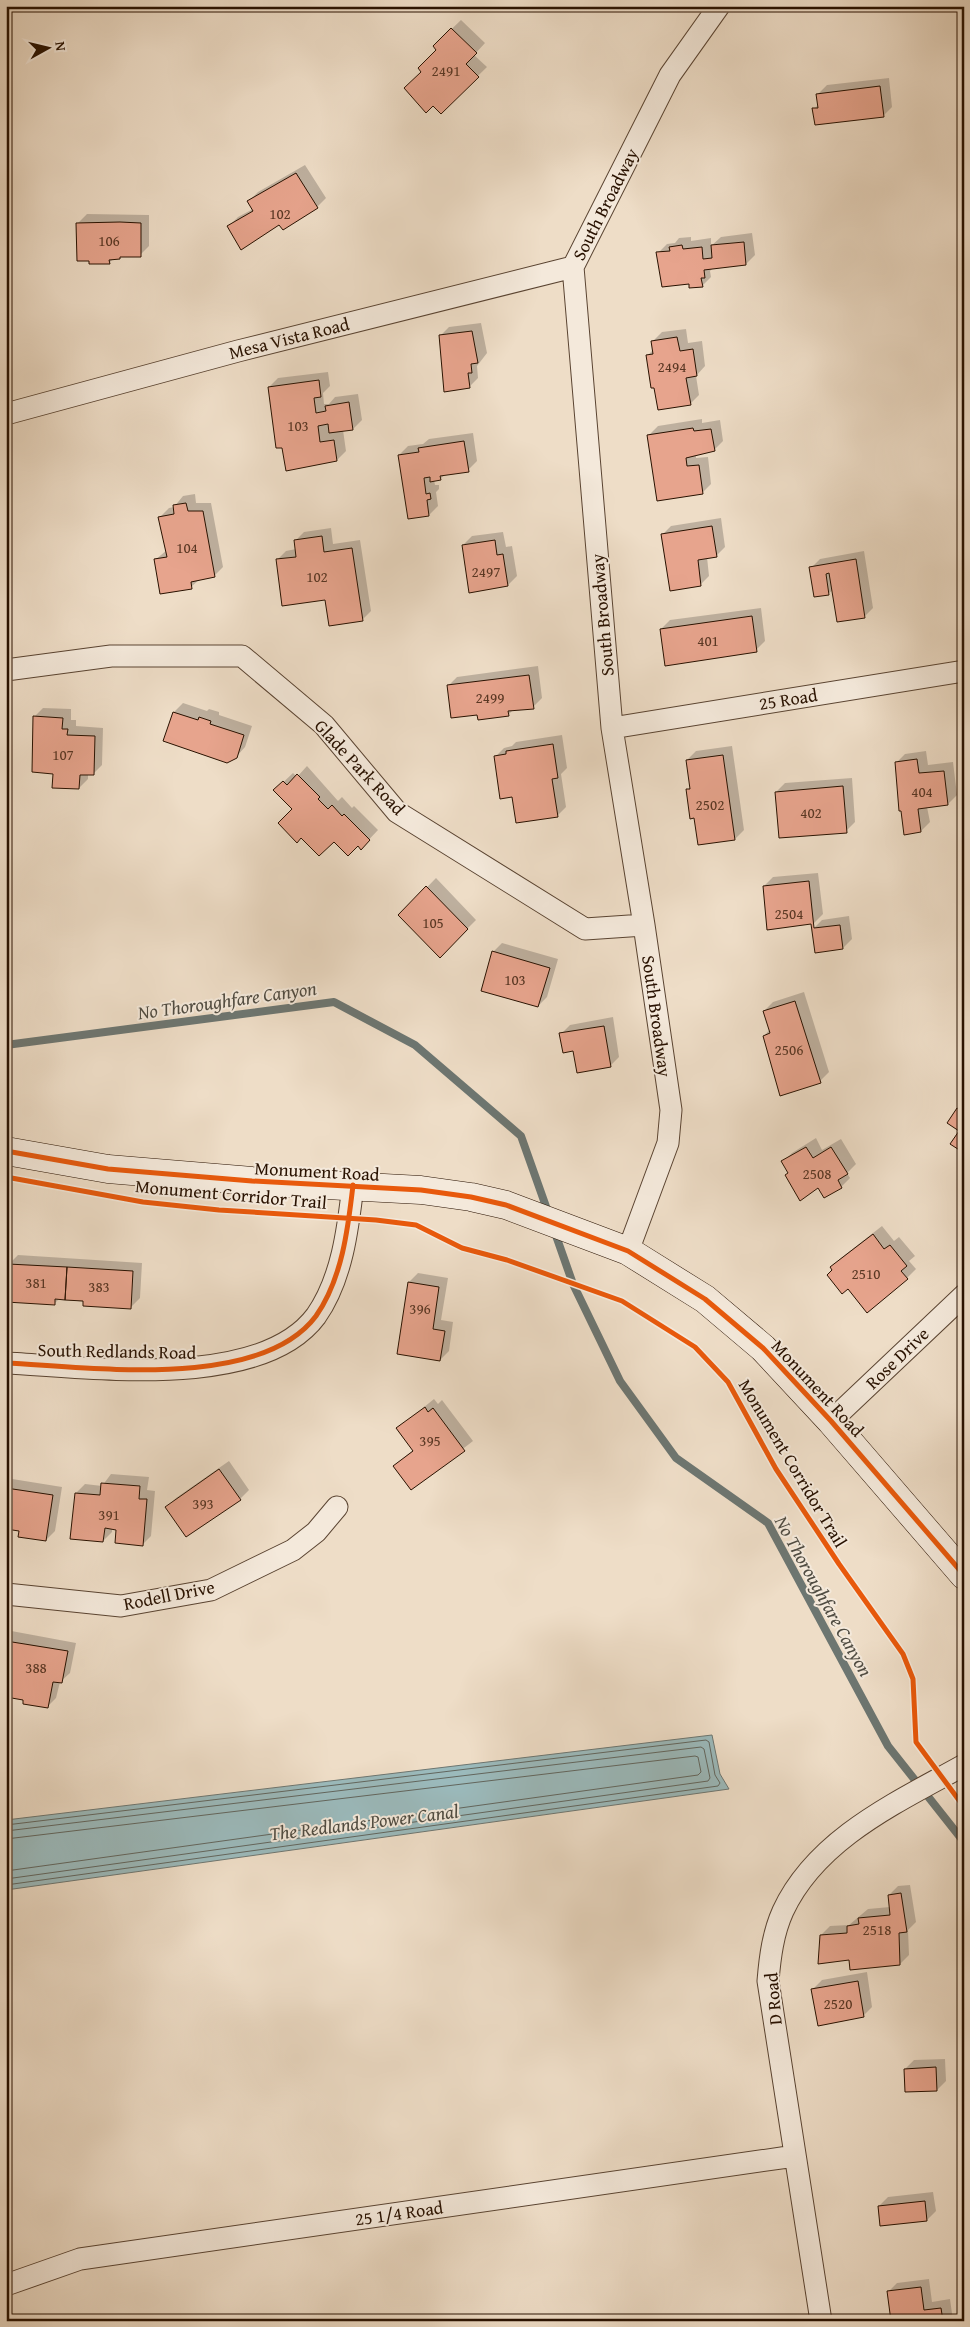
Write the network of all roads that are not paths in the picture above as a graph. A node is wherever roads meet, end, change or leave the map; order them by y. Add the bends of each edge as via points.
1 (718, 6) edge
2 (573, 268) junction
3 (6, 414) edge
4 (6, 670) edge
5 (964, 671) edge
6 (612, 728) junction
7 (644, 924) junction
8 (6, 1151) edge
9 (353, 1185) junction
10 (628, 1251) junction
11 (964, 1295) edge
12 (6, 1363) edge
13 (831, 1421) junction
14 (337, 1507) dead end
15 (964, 1575) edge
16 (6, 1594) edge
17 (964, 1765) edge
18 (795, 2156) junction
19 (6, 2285) edge
20 (821, 2321) edge

1 - 2 street, South Broadway via 670,75
2 - 3 street, Mesa Vista Road via 238,350
2 - 6 street, South Broadway
4 - 7 street, Glade Park Road via 111,656 242,656 324,725 397,812 585,929
5 - 6 street, 25 Road
6 - 7 street, South Broadway
7 - 10 street, South Broadway via 670,1110 668,1143
8 - 9 main road, Monument Road via 108,1169 252,1182
9 - 10 main road, Monument Road via 471,1197 506,1206
9 - 12 street, South Redlands Road via 338,1270 328,1296 315,1317 290,1340 271,1350 254,1357 200,1366 135,1369
10 - 13 main road, Monument Road via 705,1299 763,1348
11 - 13 street, Rose Drive
13 - 15 main road, Monument Road
14 - 16 street, Rodell Drive via 316,1532 293,1550 211,1590 121,1606
17 - 18 street, D Road via 866,1821 824,1856 796,1889 776,1929 768,1981
18 - 19 street, 25 1/4 Road via 80,2259
18 - 20 street, D Road

